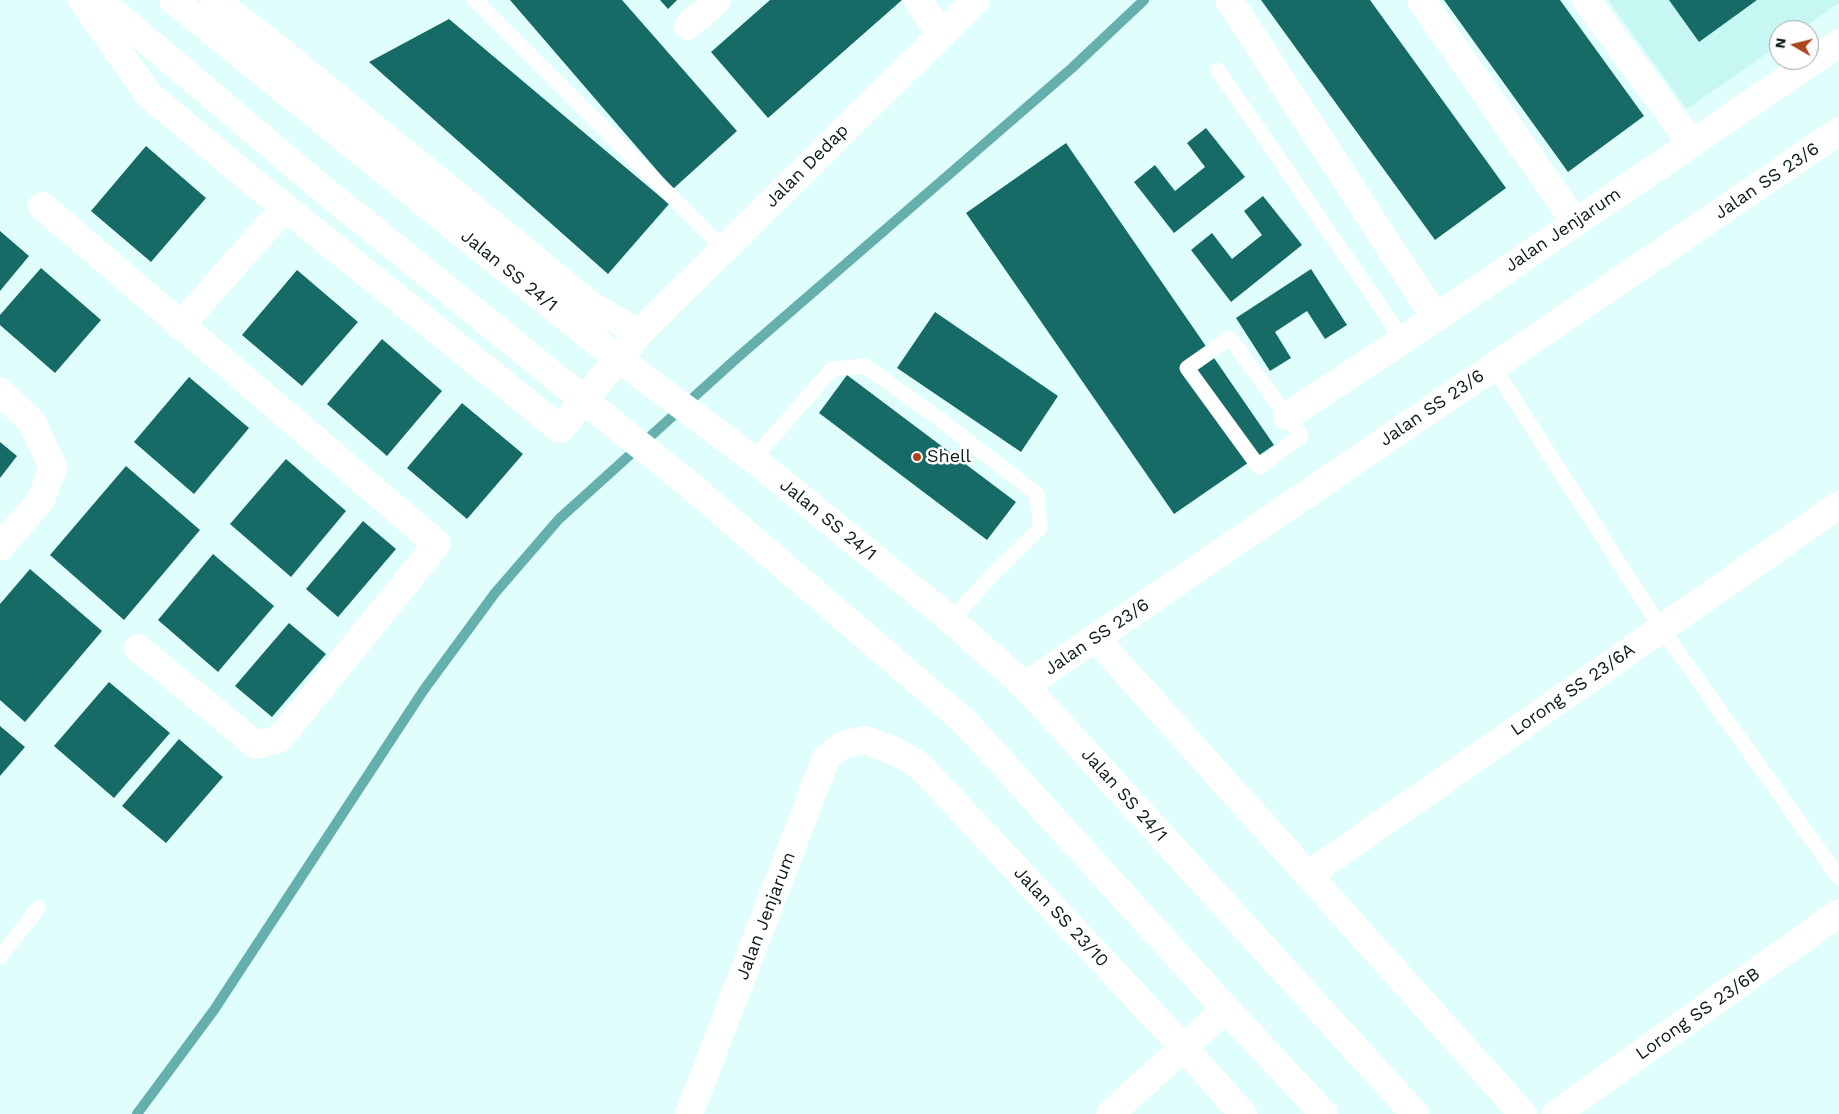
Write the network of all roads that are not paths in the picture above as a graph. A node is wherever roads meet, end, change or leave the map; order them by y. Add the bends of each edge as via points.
1 (82, 0) edge
2 (99, 0) edge
3 (173, 0) edge
4 (214, 0) edge
5 (475, 0) edge
6 (717, 0) edge
7 (918, 0) edge
8 (931, 0) edge
9 (976, 0) edge
10 (1229, 0) edge
11 (1420, 0) edge
12 (1586, 0) edge
13 (688, 26) dead end
14 (944, 30) junction
15 (1839, 42) edge
16 (1218, 70) dead end
17 (1839, 131) edge
18 (1691, 143) junction
19 (42, 206) dead end
20 (285, 206) junction
21 (1575, 222) junction
22 (724, 249) junction
23 (1435, 317) junction
24 (180, 326) junction
25 (639, 333) junction
26 (1403, 340) junction
27 (1493, 367) junction
28 (0, 392) edge
29 (1287, 416) junction
30 (745, 452) junction
31 (1839, 505) edge
32 (0, 547) edge
33 (952, 620) junction
34 (1661, 628) junction
35 (1095, 638) junction
36 (138, 648) dead end
37 (1025, 686) junction
38 (864, 740) joint
39 (1308, 875) junction
40 (1839, 878) edge
41 (38, 908) dead end
42 (1839, 913) edge
43 (0, 957) edge
44 (1226, 1009) junction
45 (1184, 1048) junction
46 (690, 1114) edge
47 (1110, 1114) edge
48 (1243, 1114) edge
49 (1324, 1114) edge
50 (1415, 1114) edge
51 (1523, 1114) edge
52 (1556, 1114) edge

1 - 20 street via 148,94
2 - 44 street via 319,186 692,487 966,722
3 - 30 street, Jalan SS 24/1 via 603,346
4 - 25 street via 592,306
5 - 22 lane
6 - 13 street
7 - 14 street
8 - 14 street
9 - 14 street, Jalan Dedap
10 - 23 street
11 - 21 street
12 - 18 street
14 - 22 street, Jalan Dedap
15 - 18 street, Jalan Jenjarum
16 - 26 lane
17 - 27 street, Jalan SS 23/6
18 - 21 street, Jalan Jenjarum
19 - 24 street
20 - 24 street
20 - 25 street, Jalan Dedap via 560,429
21 - 23 street, Jalan Jenjarum
22 - 25 street, Jalan Dedap
23 - 26 street, Jalan Jenjarum
24 - 36 street via 437,544 279,739 256,745
26 - 29 street, Jalan Jenjarum
27 - 34 lane
27 - 35 street, Jalan SS 23/6
28 - 32 street via 32,422 52,467 41,500
29 - 29 lane via 1301,436 1259,467 1187,368 1230,338
30 - 33 street, Jalan SS 24/1
30 - 33 lane via 832,369 865,366 1037,494 1040,528
31 - 34 street, Lorong SS 23/6A
33 - 37 street, Jalan SS 24/1
34 - 39 street, Lorong SS 23/6A
34 - 40 lane
35 - 37 street, Jalan SS 23/6
35 - 39 street
37 - 50 street, Jalan SS 24/1
38 - 45 street, Jalan SS 23/10 via 919,765
38 - 46 street, Jalan Jenjarum via 843,745 826,758
39 - 51 street
41 - 43 lane
42 - 52 street, Lorong SS 23/6B
44 - 45 street
44 - 49 street
45 - 47 street
45 - 48 street, Jalan SS 23/10

